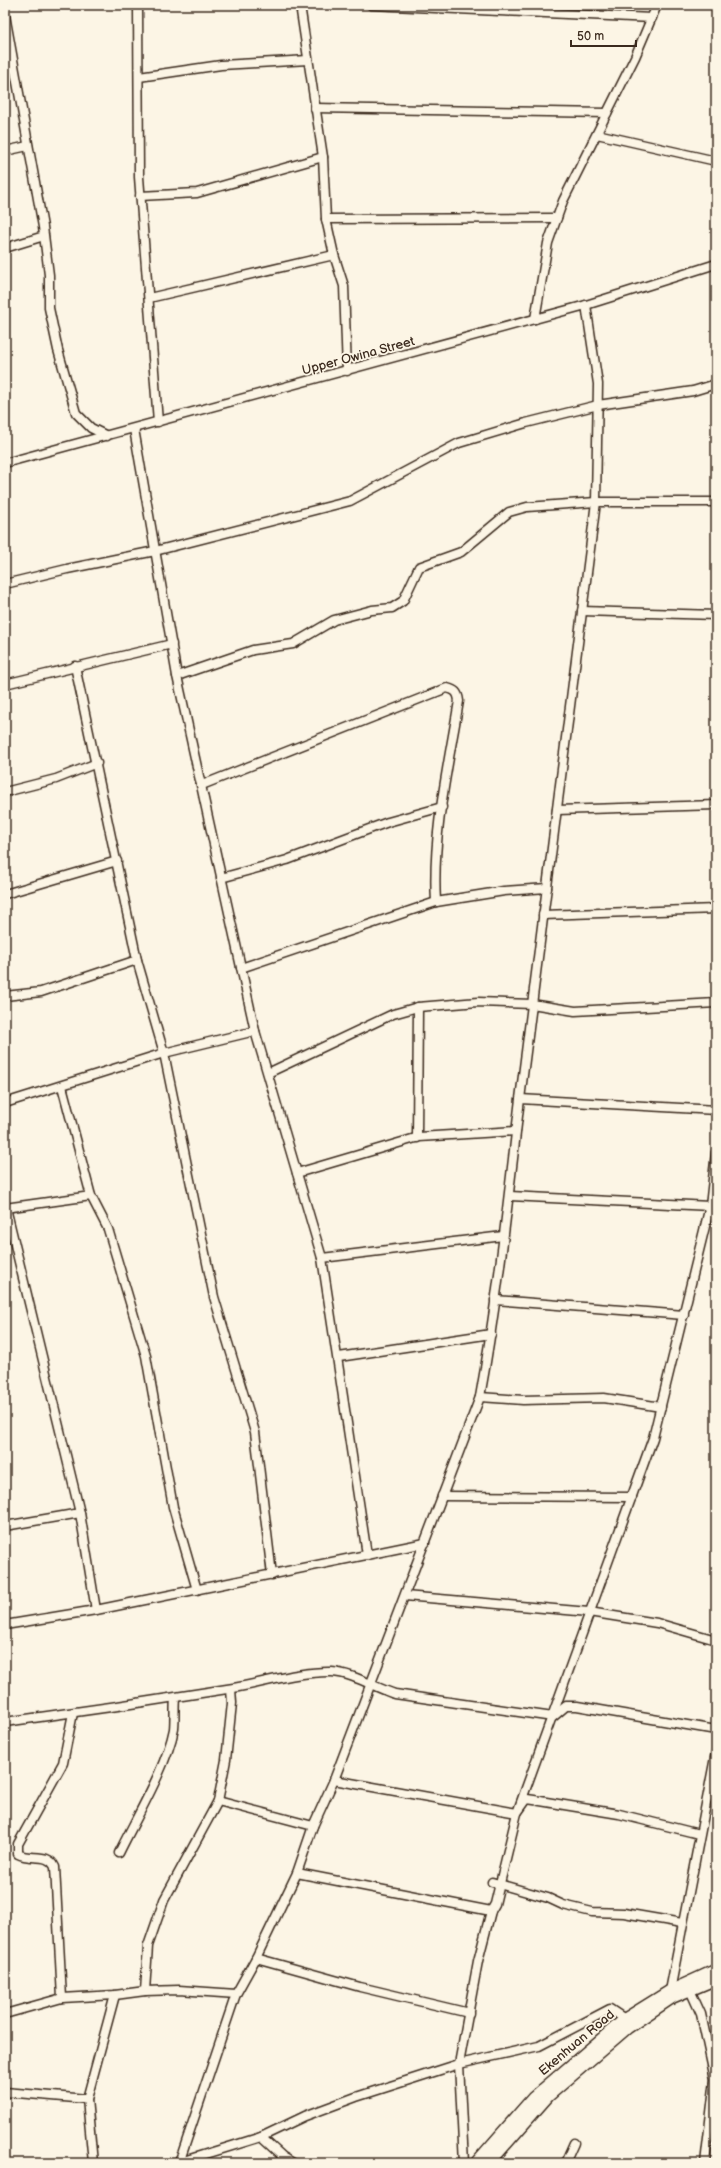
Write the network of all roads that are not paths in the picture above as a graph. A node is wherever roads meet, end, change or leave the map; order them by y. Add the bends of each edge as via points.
1 (138, 5) edge
2 (300, 5) edge
3 (371, 5) edge
4 (657, 5) edge
5 (5, 15) edge
6 (652, 18) junction
7 (8, 50) edge
8 (308, 60) junction
9 (139, 77) junction
10 (315, 108) junction
11 (607, 113) junction
12 (597, 134) junction
13 (28, 146) junction
14 (5, 151) edge
15 (323, 157) junction
16 (716, 161) edge
17 (140, 196) junction
18 (556, 218) junction
19 (326, 219) junction
20 (44, 236) junction
21 (5, 248) edge
22 (334, 255) junction
23 (716, 255) edge
24 (715, 264) edge
25 (149, 298) junction
26 (586, 304) junction
27 (535, 319) junction
28 (347, 370) junction
29 (716, 384) edge
30 (598, 406) junction
31 (158, 422) junction
32 (134, 429) junction
33 (107, 436) junction
34 (5, 463) edge
35 (596, 502) junction
36 (716, 502) edge
37 (155, 551) junction
38 (5, 584) edge
39 (582, 611) junction
40 (716, 615) edge
41 (172, 644) junction
42 (75, 666) junction
43 (178, 676) junction
44 (5, 684) edge
45 (97, 762) junction
46 (202, 785) junction
47 (5, 792) edge
48 (716, 805) edge
49 (442, 807) junction
50 (557, 810) junction
51 (117, 862) junction
52 (221, 878) junction
53 (547, 888) junction
54 (5, 894) edge
55 (436, 902) junction
56 (716, 909) edge
57 (543, 915) junction
58 (138, 960) junction
59 (241, 968) junction
60 (5, 996) edge
61 (716, 1003) edge
62 (532, 1004) junction
63 (418, 1007) junction
64 (255, 1031) junction
65 (164, 1053) junction
66 (268, 1073) junction
67 (62, 1086) junction
68 (520, 1099) junction
69 (5, 1103) edge
70 (716, 1110) edge
71 (516, 1130) junction
72 (417, 1138) junction
73 (716, 1152) edge
74 (297, 1173) junction
75 (91, 1196) junction
76 (510, 1196) junction
77 (710, 1206) junction
78 (6, 1208) edge
79 (503, 1236) junction
80 (322, 1258) junction
81 (495, 1300) junction
82 (684, 1315) junction
83 (491, 1334) junction
84 (339, 1357) junction
85 (480, 1397) junction
86 (661, 1407) junction
87 (442, 1496) junction
88 (632, 1497) junction
89 (80, 1513) junction
90 (5, 1526) edge
91 (425, 1543) junction
92 (367, 1555) junction
93 (272, 1574) junction
94 (197, 1590) junction
95 (405, 1596) junction
96 (96, 1610) junction
97 (589, 1612) junction
98 (5, 1625) edge
99 (716, 1640) edge
100 (371, 1683) junction
101 (231, 1689) junction
102 (175, 1698) junction
103 (73, 1713) junction
104 (553, 1717) junction
105 (5, 1722) edge
106 (716, 1730) edge
107 (716, 1752) edge
108 (334, 1780) junction
109 (218, 1801) junction
110 (517, 1812) junction
111 (313, 1826) junction
112 (699, 1834) junction
113 (119, 1853) dead end
114 (297, 1873) junction
115 (492, 1882) dead end
116 (491, 1911) junction
117 (682, 1923) junction
118 (256, 1958) junction
119 (716, 1970) edge
120 (716, 1979) edge
121 (690, 1990) junction
122 (145, 1991) junction
123 (670, 1991) junction
124 (236, 1994) junction
125 (115, 1995) junction
126 (62, 1998) junction
127 (469, 2013) junction
128 (5, 2014) edge
129 (625, 2019) junction
130 (459, 2064) junction
131 (5, 2092) edge
132 (88, 2098) junction
133 (261, 2137) junction
134 (574, 2143) dead end
135 (93, 2163) edge
136 (179, 2163) edge
137 (292, 2163) edge
138 (464, 2163) edge
139 (476, 2163) edge
140 (489, 2163) edge
141 (565, 2163) edge
142 (705, 2163) edge

1 - 9 street
2 - 8 street
3 - 6 street
4 - 6 street
5 - 7 street
6 - 11 street
7 - 13 street
8 - 9 street via 221,65
8 - 10 street
9 - 17 street
10 - 11 street
10 - 15 street
11 - 12 street
12 - 16 street
12 - 18 street
13 - 14 street
13 - 20 street
15 - 17 street via 197,193
15 - 19 street
17 - 25 street
18 - 19 street
18 - 27 street via 548,243
19 - 22 street
20 - 21 street
20 - 33 street via 50,275 50,308 69,394 76,413 91,428
22 - 25 street
22 - 28 street via 344,286
23 - 24 street
24 - 26 street, Upper Owina Street
25 - 31 street
26 - 27 street, Upper Owina Street
26 - 30 street via 598,384
27 - 28 street, Upper Owina Street
28 - 31 street, Upper Owina Street
29 - 30 street via 692,391
30 - 35 street
30 - 37 street via 459,443 350,501
31 - 32 street, Upper Owina Street
32 - 33 street, Upper Owina Street
32 - 37 street
33 - 34 street, Upper Owina Street
35 - 36 street
35 - 39 street
35 - 43 street via 527,507 509,512 461,552 419,567 403,601 392,608 372,610 334,620 293,644 253,650
37 - 38 street
37 - 41 street
39 - 40 street
39 - 50 street
41 - 42 street
41 - 43 street
42 - 44 street
42 - 45 street
43 - 46 street
45 - 47 street via 56,779
45 - 51 street
46 - 49 street via 447,688 458,694 459,701
46 - 52 street
48 - 50 street
49 - 52 street via 388,822 287,860
49 - 55 street via 434,870
50 - 53 street
51 - 54 street
51 - 58 street
52 - 59 street
53 - 55 street via 504,891
53 - 57 street
55 - 59 street
56 - 57 street
57 - 62 street
58 - 60 street via 41,992
58 - 65 street
59 - 64 street
61 - 62 street via 575,1011
62 - 63 street via 478,1002
62 - 68 street
63 - 66 street via 393,1014
63 - 72 street
64 - 65 street
64 - 66 street
65 - 67 street
65 - 93 street via 214,1297 254,1432
66 - 74 street
67 - 69 street
67 - 75 street
68 - 70 street
68 - 71 street
71 - 72 street
71 - 76 street
72 - 74 street
73 - 77 street
74 - 80 street
75 - 78 street
75 - 94 street via 108,1230 146,1356 173,1507
76 - 77 street
76 - 79 street
77 - 82 street
78 - 89 street
79 - 80 street
79 - 81 street
80 - 84 street
81 - 82 street
81 - 83 street
82 - 86 street
83 - 84 street
83 - 85 street
84 - 92 street
85 - 86 street via 523,1400 604,1398
85 - 87 street
86 - 88 street
87 - 88 street
87 - 91 street
88 - 97 street
89 - 90 street
89 - 96 street
91 - 92 street
91 - 95 street
92 - 93 street
93 - 94 street
94 - 96 street
95 - 97 street
95 - 100 street
96 - 98 street
97 - 99 street via 657,1623
97 - 104 street
100 - 101 street via 334,1672 310,1673
100 - 104 street via 383,1691 394,1694
100 - 108 street
101 - 102 street
101 - 109 street via 232,1704 226,1760
102 - 103 street
102 - 113 street via 174,1728 168,1748
103 - 105 street
103 - 126 street via 63,1763 18,1844 18,1854 28,1858 48,1858 54,1867
104 - 106 street via 566,1706 577,1706
104 - 110 street
107 - 112 street
108 - 110 street
108 - 111 street
109 - 111 street
109 - 122 street via 164,1900 148,1946
110 - 112 street via 528,1799 619,1814
110 - 116 street via 495,1904
111 - 114 street
112 - 117 street
114 - 116 street
114 - 118 street
115 - 117 street via 592,1912 624,1913
116 - 127 street via 478,1961
117 - 123 street
118 - 124 street
118 - 127 street via 360,1987
119 - 123 main road, Ekenhuan Road
120 - 121 main road, Ekenhuan Road
121 - 140 main road, Ekenhuan Road via 673,1997 628,2028 548,2096
121 - 142 street via 701,2014 715,2079
122 - 124 street via 179,1990
122 - 125 street
123 - 129 main road, Ekenhuan Road
124 - 136 street
125 - 126 street
125 - 132 street
126 - 128 street
127 - 130 street
129 - 130 street via 610,2009 539,2046
129 - 139 main road, Ekenhuan Road via 533,2098
130 - 133 street via 356,2097 305,2116
130 - 138 street
131 - 132 street
132 - 135 street
133 - 136 street
133 - 137 street
134 - 141 street

